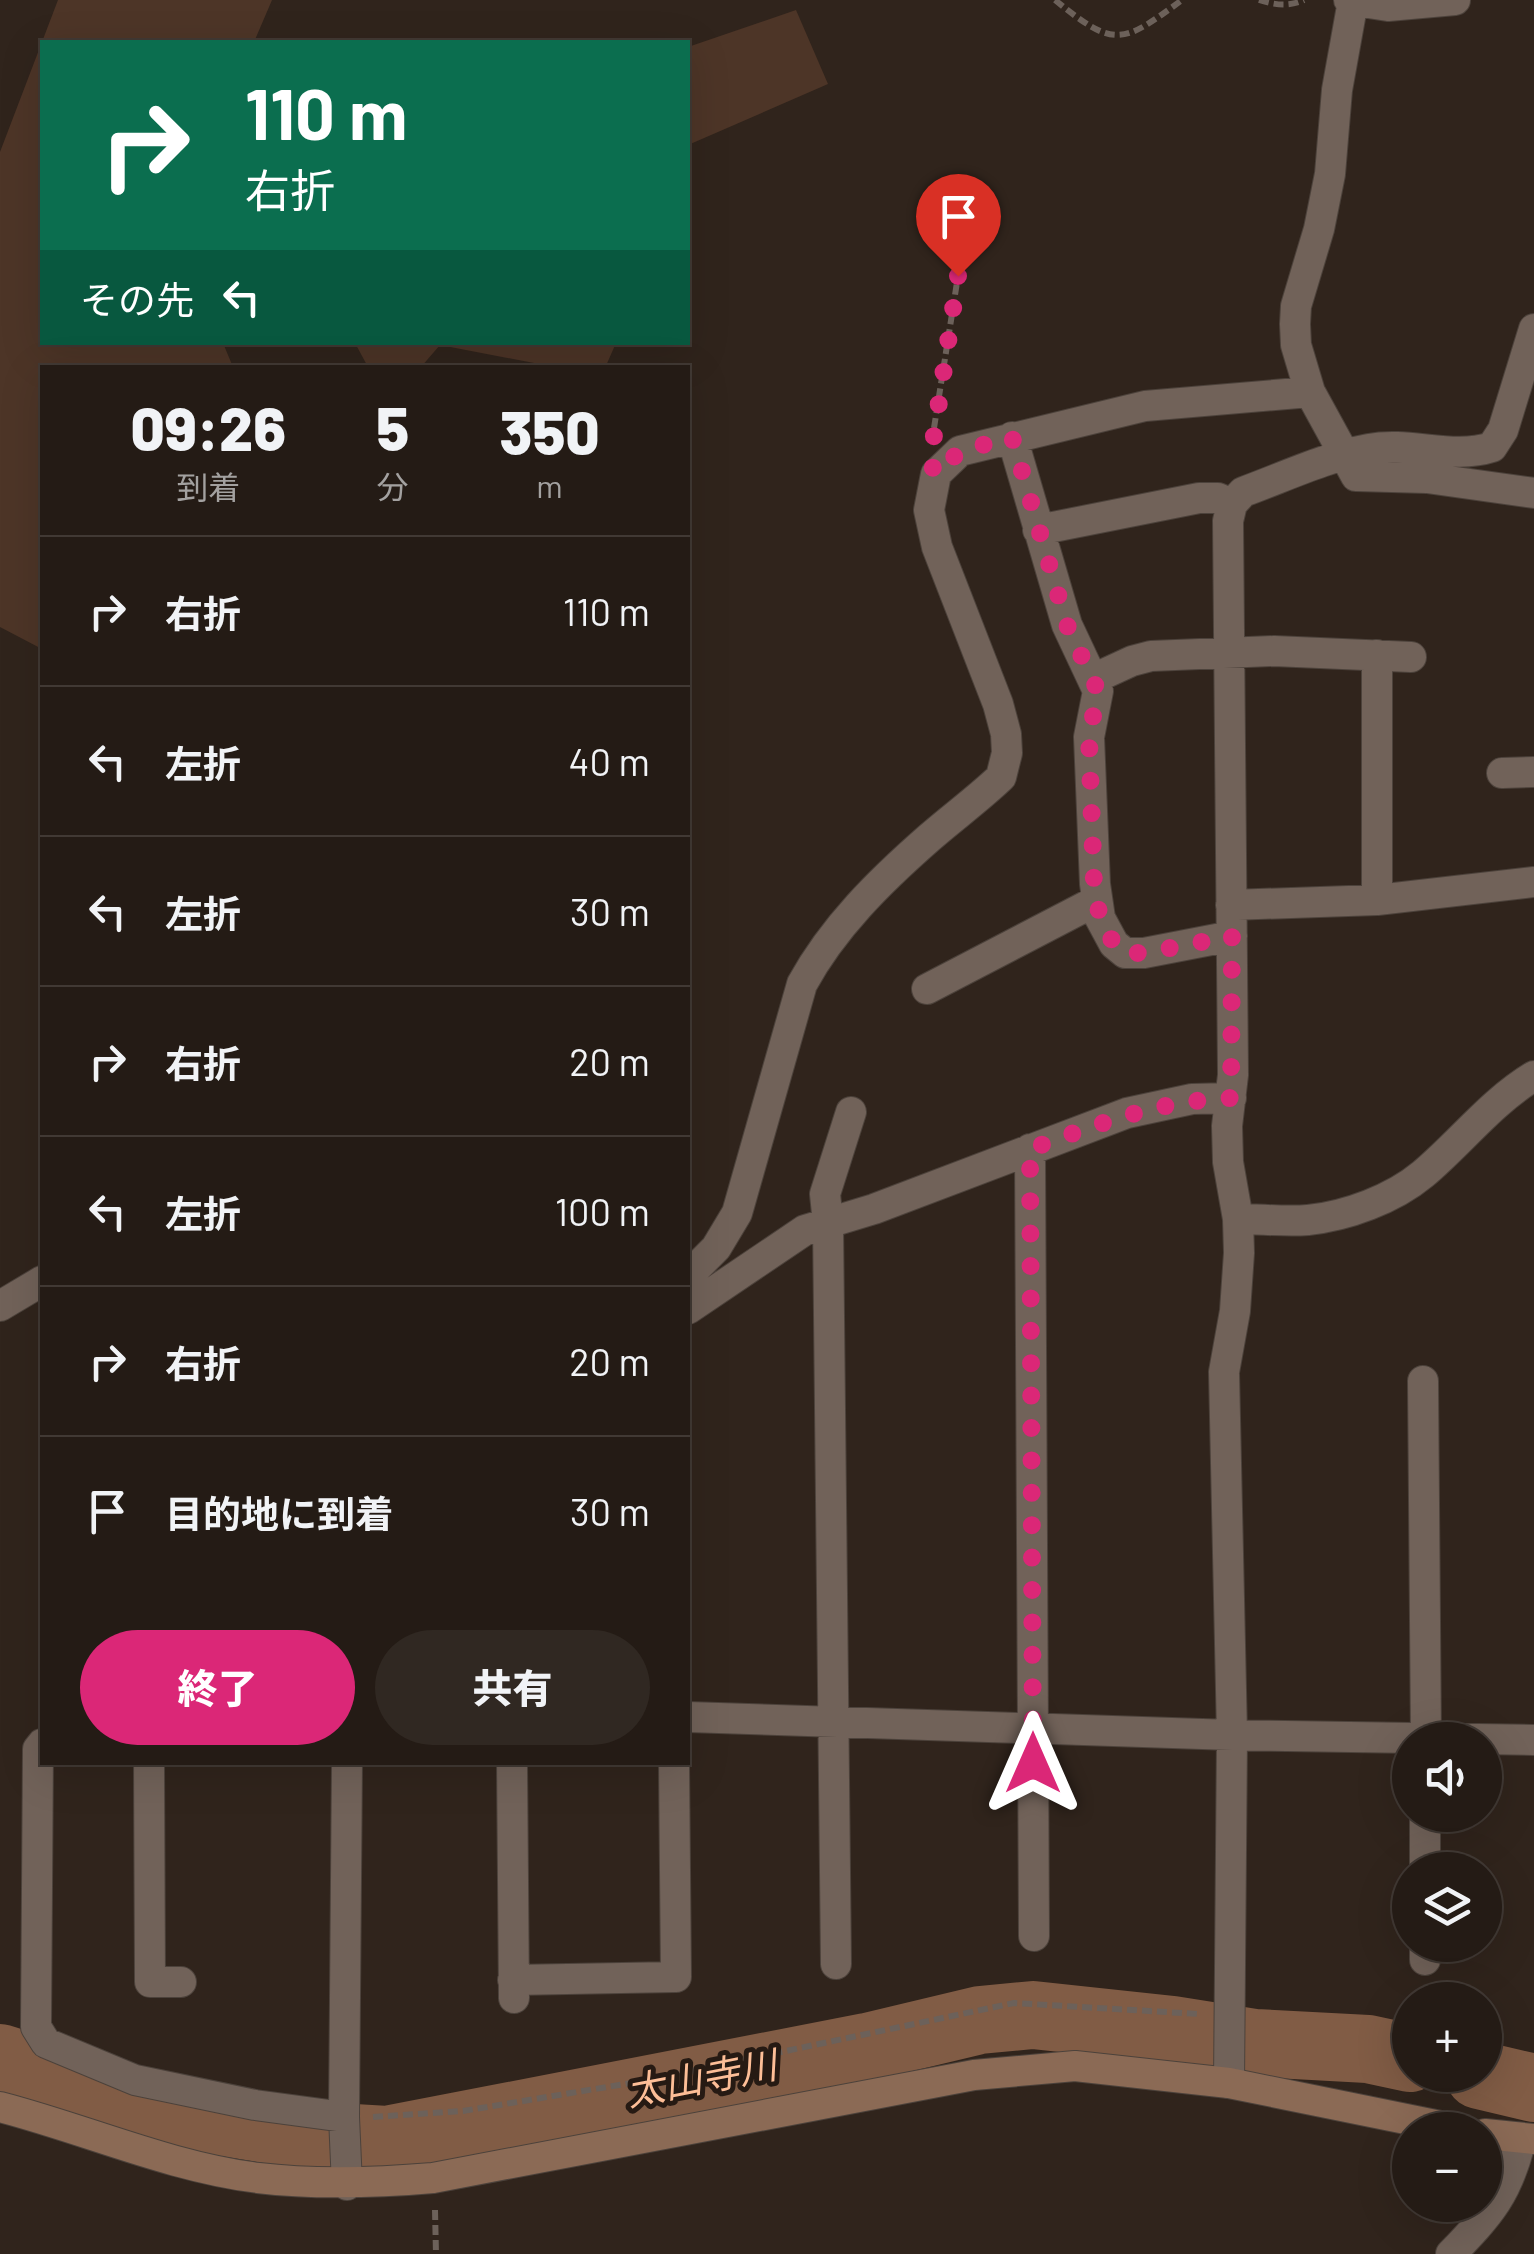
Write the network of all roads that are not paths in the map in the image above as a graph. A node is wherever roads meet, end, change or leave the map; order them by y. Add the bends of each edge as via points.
1 (1455, 0) edge
2 (1351, 1) edge
3 (1534, 329) edge
4 (1310, 392) junction
5 (1012, 437) junction
6 (1343, 457) junction
7 (1534, 493) edge
8 (1232, 504) junction
9 (1038, 530) junction
10 (1229, 653) junction
11 (1378, 655) junction
12 (1412, 656) dead end
13 (1093, 679) junction
14 (1534, 772) edge
15 (1502, 773) dead end
16 (1534, 882) edge
17 (1377, 900) junction
18 (1096, 901) junction
19 (1231, 905) junction
20 (1232, 936) junction
21 (926, 989) dead end
22 (1534, 1076) edge
23 (1231, 1098) junction
24 (850, 1112) dead end
25 (1030, 1149) junction
26 (1238, 1219) junction
27 (828, 1223) junction
28 (690, 1274) edge
29 (40, 1283) edge
30 (0, 1306) edge
31 (690, 1308) edge
32 (1422, 1381) dead end
33 (690, 1717) edge
34 (834, 1722) junction
35 (1426, 1722) edge
36 (1033, 1728) junction
37 (1232, 1734) junction
38 (1392, 1738) edge
39 (1502, 1740) edge
40 (1534, 1740) edge
41 (40, 1746) edge
42 (149, 1765) edge
43 (347, 1765) edge
44 (512, 1765) edge
45 (674, 1765) edge
46 (1034, 1936) dead end
47 (836, 1964) dead end
48 (181, 1982) dead end
49 (1229, 2074) junction
50 (0, 2108) edge
51 (1392, 2114) edge
52 (344, 2119) junction
53 (1502, 2136) edge
54 (1528, 2138) edge
55 (346, 2174) junction
56 (1451, 2254) edge

1 - 2 street via 1388,6
2 - 4 street via 1330,174 1296,306 1296,345
3 - 6 street via 1492,447 1474,453 1396,447
4 - 5 street via 1144,406
4 - 6 street
5 - 9 street
5 - 28 street via 960,451 936,474 929,510 937,548 998,704 1006,734 1001,777 882,882 818,953 802,984 737,1213
6 - 7 street via 1356,476
6 - 8 street via 1243,492
8 - 9 street via 1199,498
8 - 10 street
9 - 13 street via 1067,625
10 - 11 street
10 - 13 street via 1152,656
10 - 19 street
11 - 12 street
11 - 17 street
13 - 18 street
14 - 15 street
16 - 17 street
17 - 19 street
18 - 20 street via 1114,944 1125,953
18 - 21 street
19 - 20 street
20 - 23 street
22 - 26 street via 1392,1195 1308,1220
23 - 25 street via 1142,1109
23 - 26 street via 1228,1162
24 - 27 street via 825,1194
25 - 27 street
25 - 36 street
26 - 37 street via 1236,1310 1224,1372
27 - 31 street via 805,1230
27 - 34 street
29 - 30 street
32 - 35 street
33 - 34 street
34 - 36 street
34 - 47 street
36 - 37 street
36 - 46 street
37 - 38 street
37 - 49 street
39 - 40 street
41 - 52 street via 36,2026 46,2043 135,2080
42 - 48 street via 150,1982
43 - 52 street
44 - 45 street via 514,1990 676,1978
49 - 51 street
49 - 55 street via 1075,2066 974,2075 433,2178
50 - 55 street via 255,2178
52 - 55 street
53 - 54 street
54 - 56 street via 1491,2213

